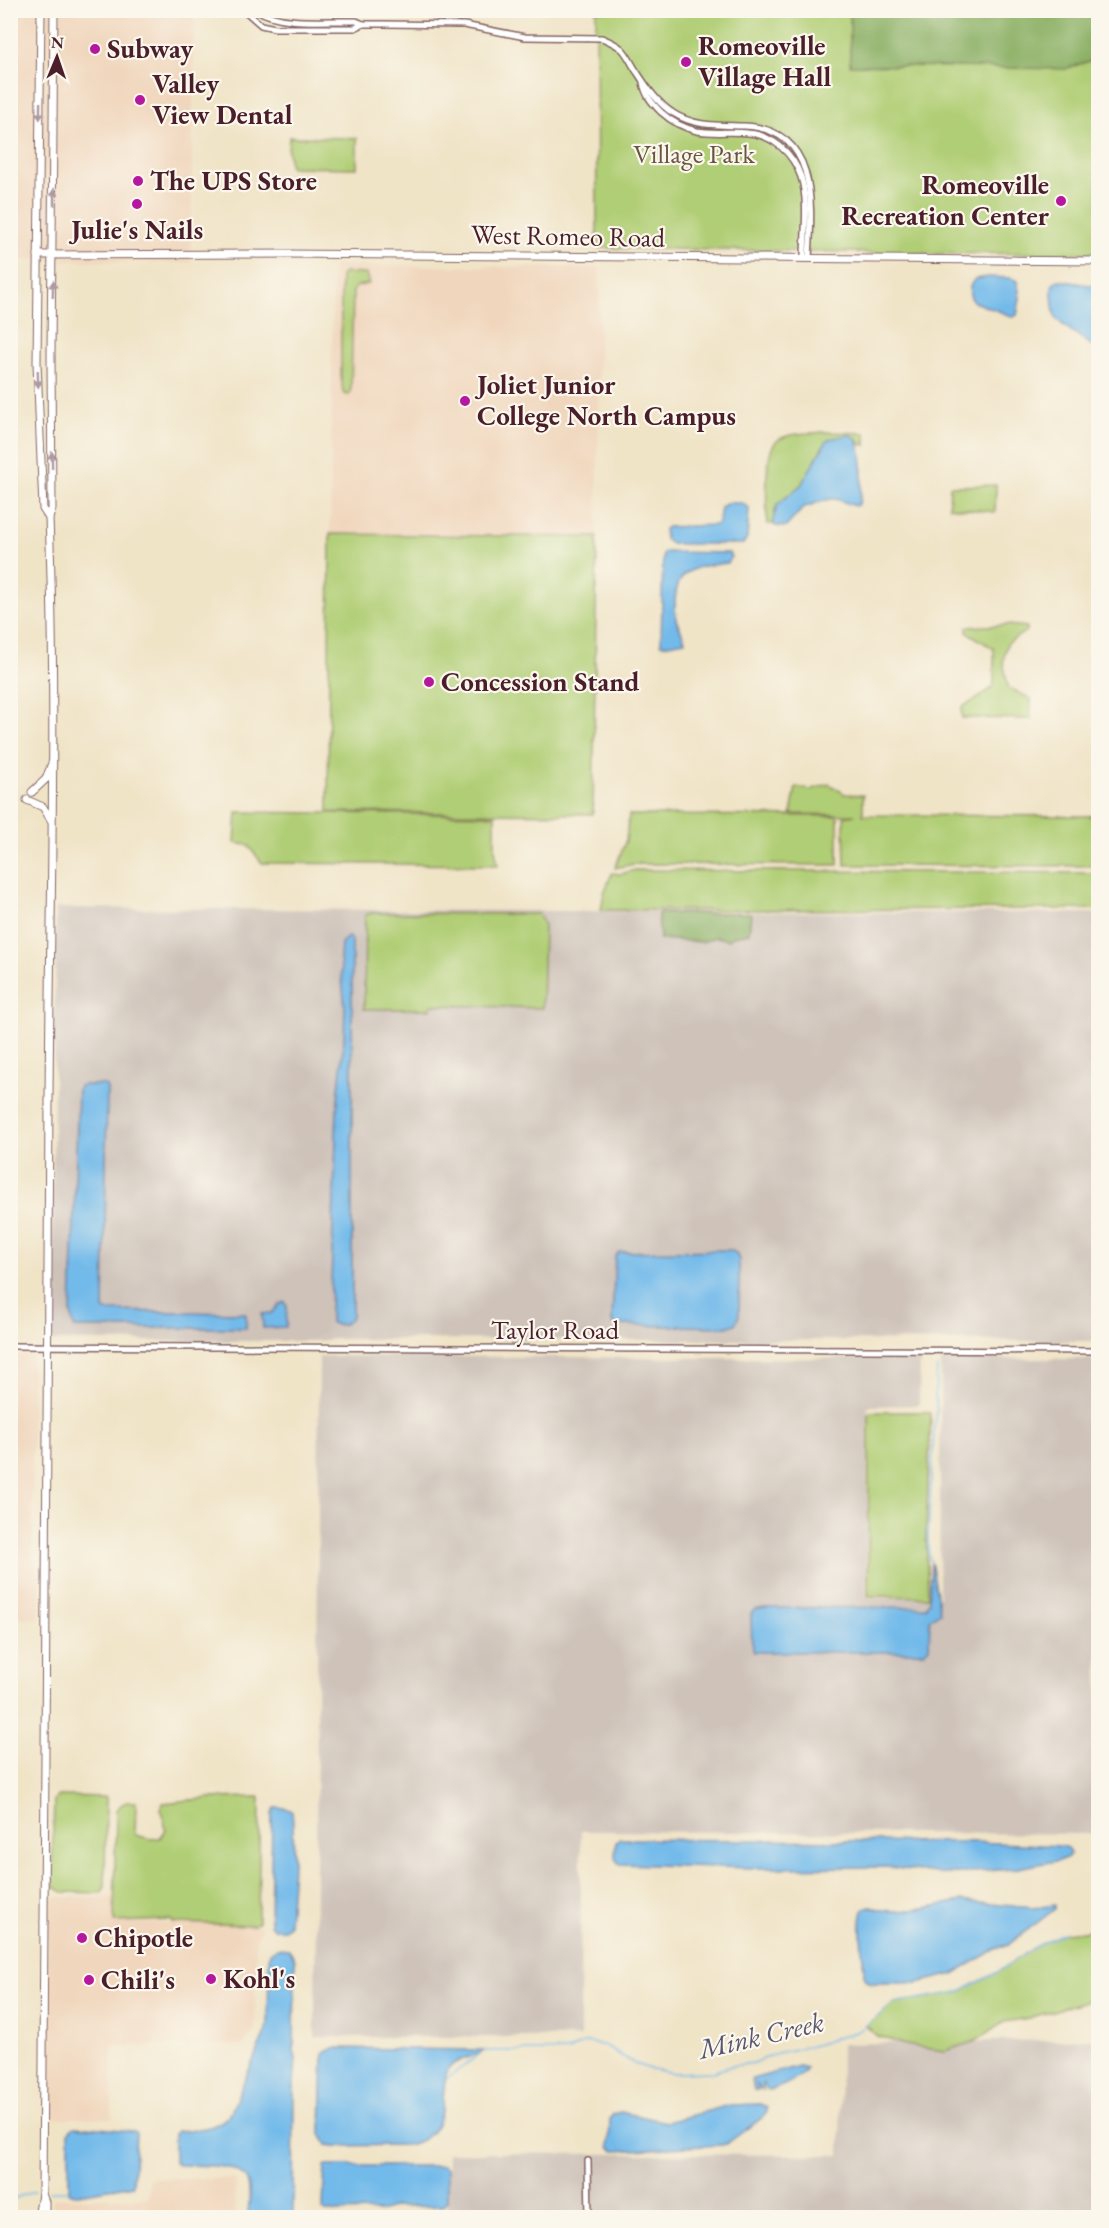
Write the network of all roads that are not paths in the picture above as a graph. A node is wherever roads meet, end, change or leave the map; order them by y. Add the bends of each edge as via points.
1 (41, 10) edge
2 (54, 10) edge
3 (244, 10) edge
4 (257, 10) edge
5 (363, 24) junction
6 (38, 255) junction
7 (53, 256) junction
8 (806, 259) junction
9 (1098, 261) edge
10 (49, 518) junction
11 (54, 758) junction
12 (32, 792) dead end
13 (27, 800) dead end
14 (53, 826) junction
15 (10, 1346) edge
16 (46, 1346) junction
17 (1098, 1351) edge
18 (588, 2161) dead end
19 (42, 2194) junction
20 (38, 2217) edge
21 (45, 2217) edge
22 (589, 2217) edge

1 -> 6 main road
7 -> 2 main road
3 - 5 street via 261,25 275,28 355,28
4 - 5 street via 281,19
5 - 8 street via 464,25 525,37 602,38 623,50 652,104 677,124 699,131 763,136 790,156 803,186
6 - 7 main road, West Romeo Road
6 -> 10 main road via 37,363 44,509
7 - 8 main road, West Romeo Road
10 -> 7 main road
8 - 9 main road, West Romeo Road
10 - 11 main road
11 - 12 main road via 46,779
11 - 14 main road
13 - 14 main road via 43,807
14 - 16 main road
15 - 16 street, Taylor Road
16 - 17 street, Taylor Road
16 - 19 main road
18 - 22 street
19 - 20 main road
19 - 21 main road

